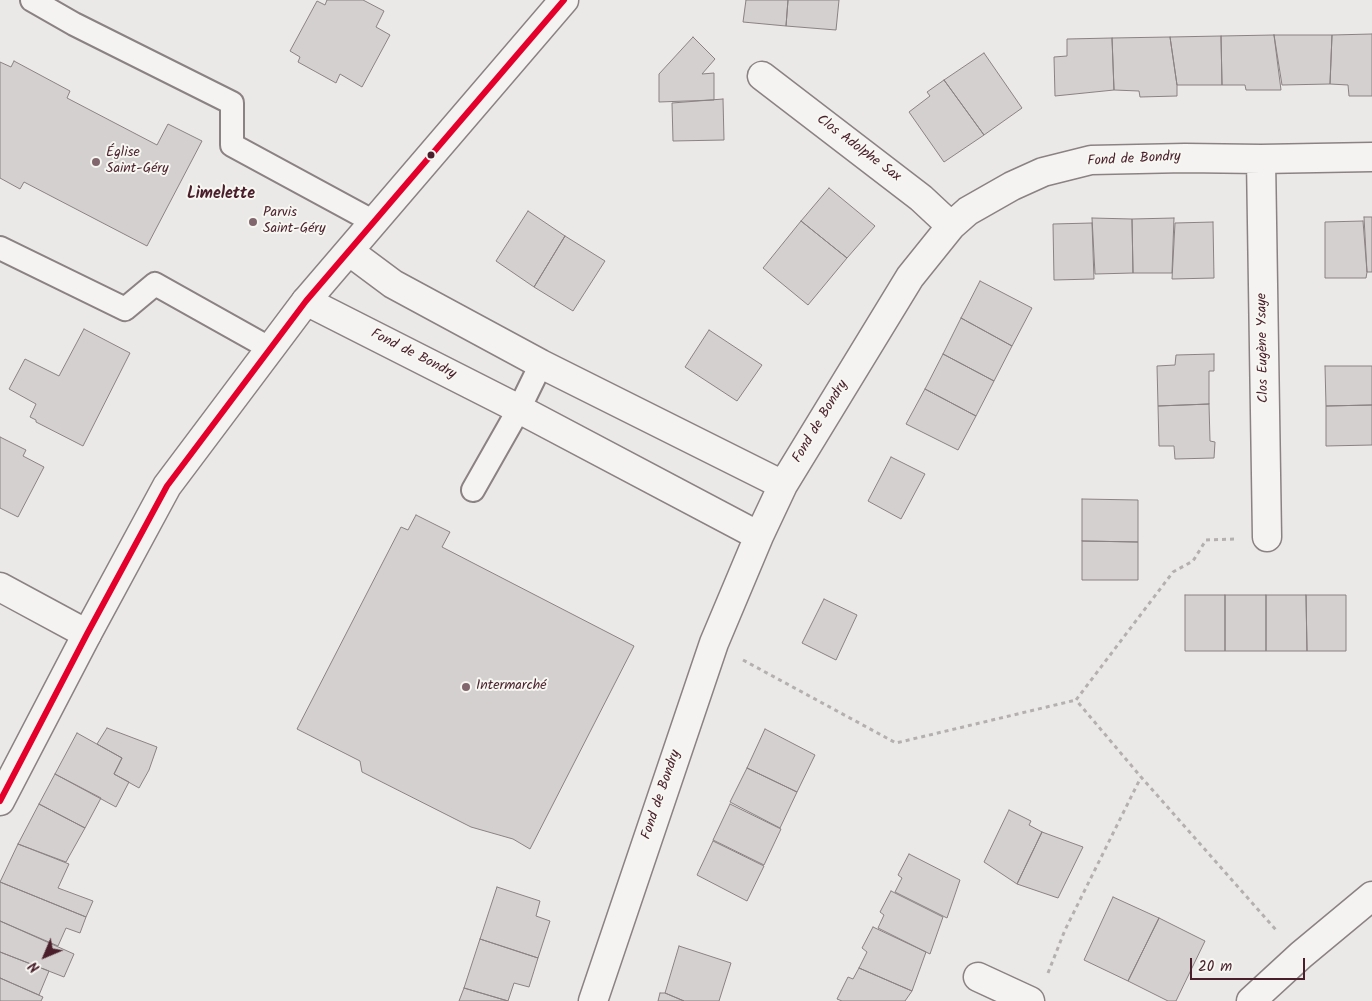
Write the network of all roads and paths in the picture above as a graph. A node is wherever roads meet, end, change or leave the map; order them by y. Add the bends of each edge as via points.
1 (32, 0) edge
2 (564, 0) edge
3 (762, 76) dead end
4 (1372, 157) edge
5 (1261, 159) junction
6 (374, 222) junction
7 (951, 226) junction
8 (0, 248) edge
9 (350, 252) junction
10 (306, 301) junction
11 (270, 349) junction
12 (541, 364) junction
13 (519, 409) junction
14 (783, 484) junction
15 (474, 490) dead end
16 (759, 536) junction
17 (1267, 537) joint
18 (0, 587) edge
19 (87, 634) junction
20 (714, 643) junction
21 (1076, 700) junction
22 (1141, 778) junction
23 (0, 801) edge
24 (1372, 896) edge
25 (1301, 955) junction
26 (1048, 974) dead end
27 (978, 977) dead end
28 (593, 1001) edge
29 (1030, 1001) edge
30 (1251, 1001) edge

1 - 6 lane via 232,103 232,145
2 - 6 street
3 - 7 street, Clos Adolphe Sax via 922,198
4 - 5 street, Fond de Bondry
5 - 7 street, Fond de Bondry via 1092,160 1043,172 1012,186 968,211
5 - 17 street, Clos Eugène Ysaye
6 - 9 street
7 - 14 street, Fond de Bondry via 910,277
8 - 11 lane via 125,309 155,284
9 - 10 street
9 - 12 street via 393,284
10 - 11 street
10 - 13 street, Fond de Bondry
11 - 19 street via 167,486
12 - 13 lane
12 - 14 street
13 - 15 lane
13 - 16 street, Fond de Bondry
14 - 16 street, Fond de Bondry
16 - 20 street, Fond de Bondry
17 - 21 path via 1206,540 1193,561 1173,572
18 - 19 street
19 - 23 street
20 - 21 path via 896,743
20 - 28 street, Fond de Bondry
21 - 22 path
22 - 25 path
22 - 26 path via 1065,930
24 - 25 street
25 - 30 street
27 - 29 street

